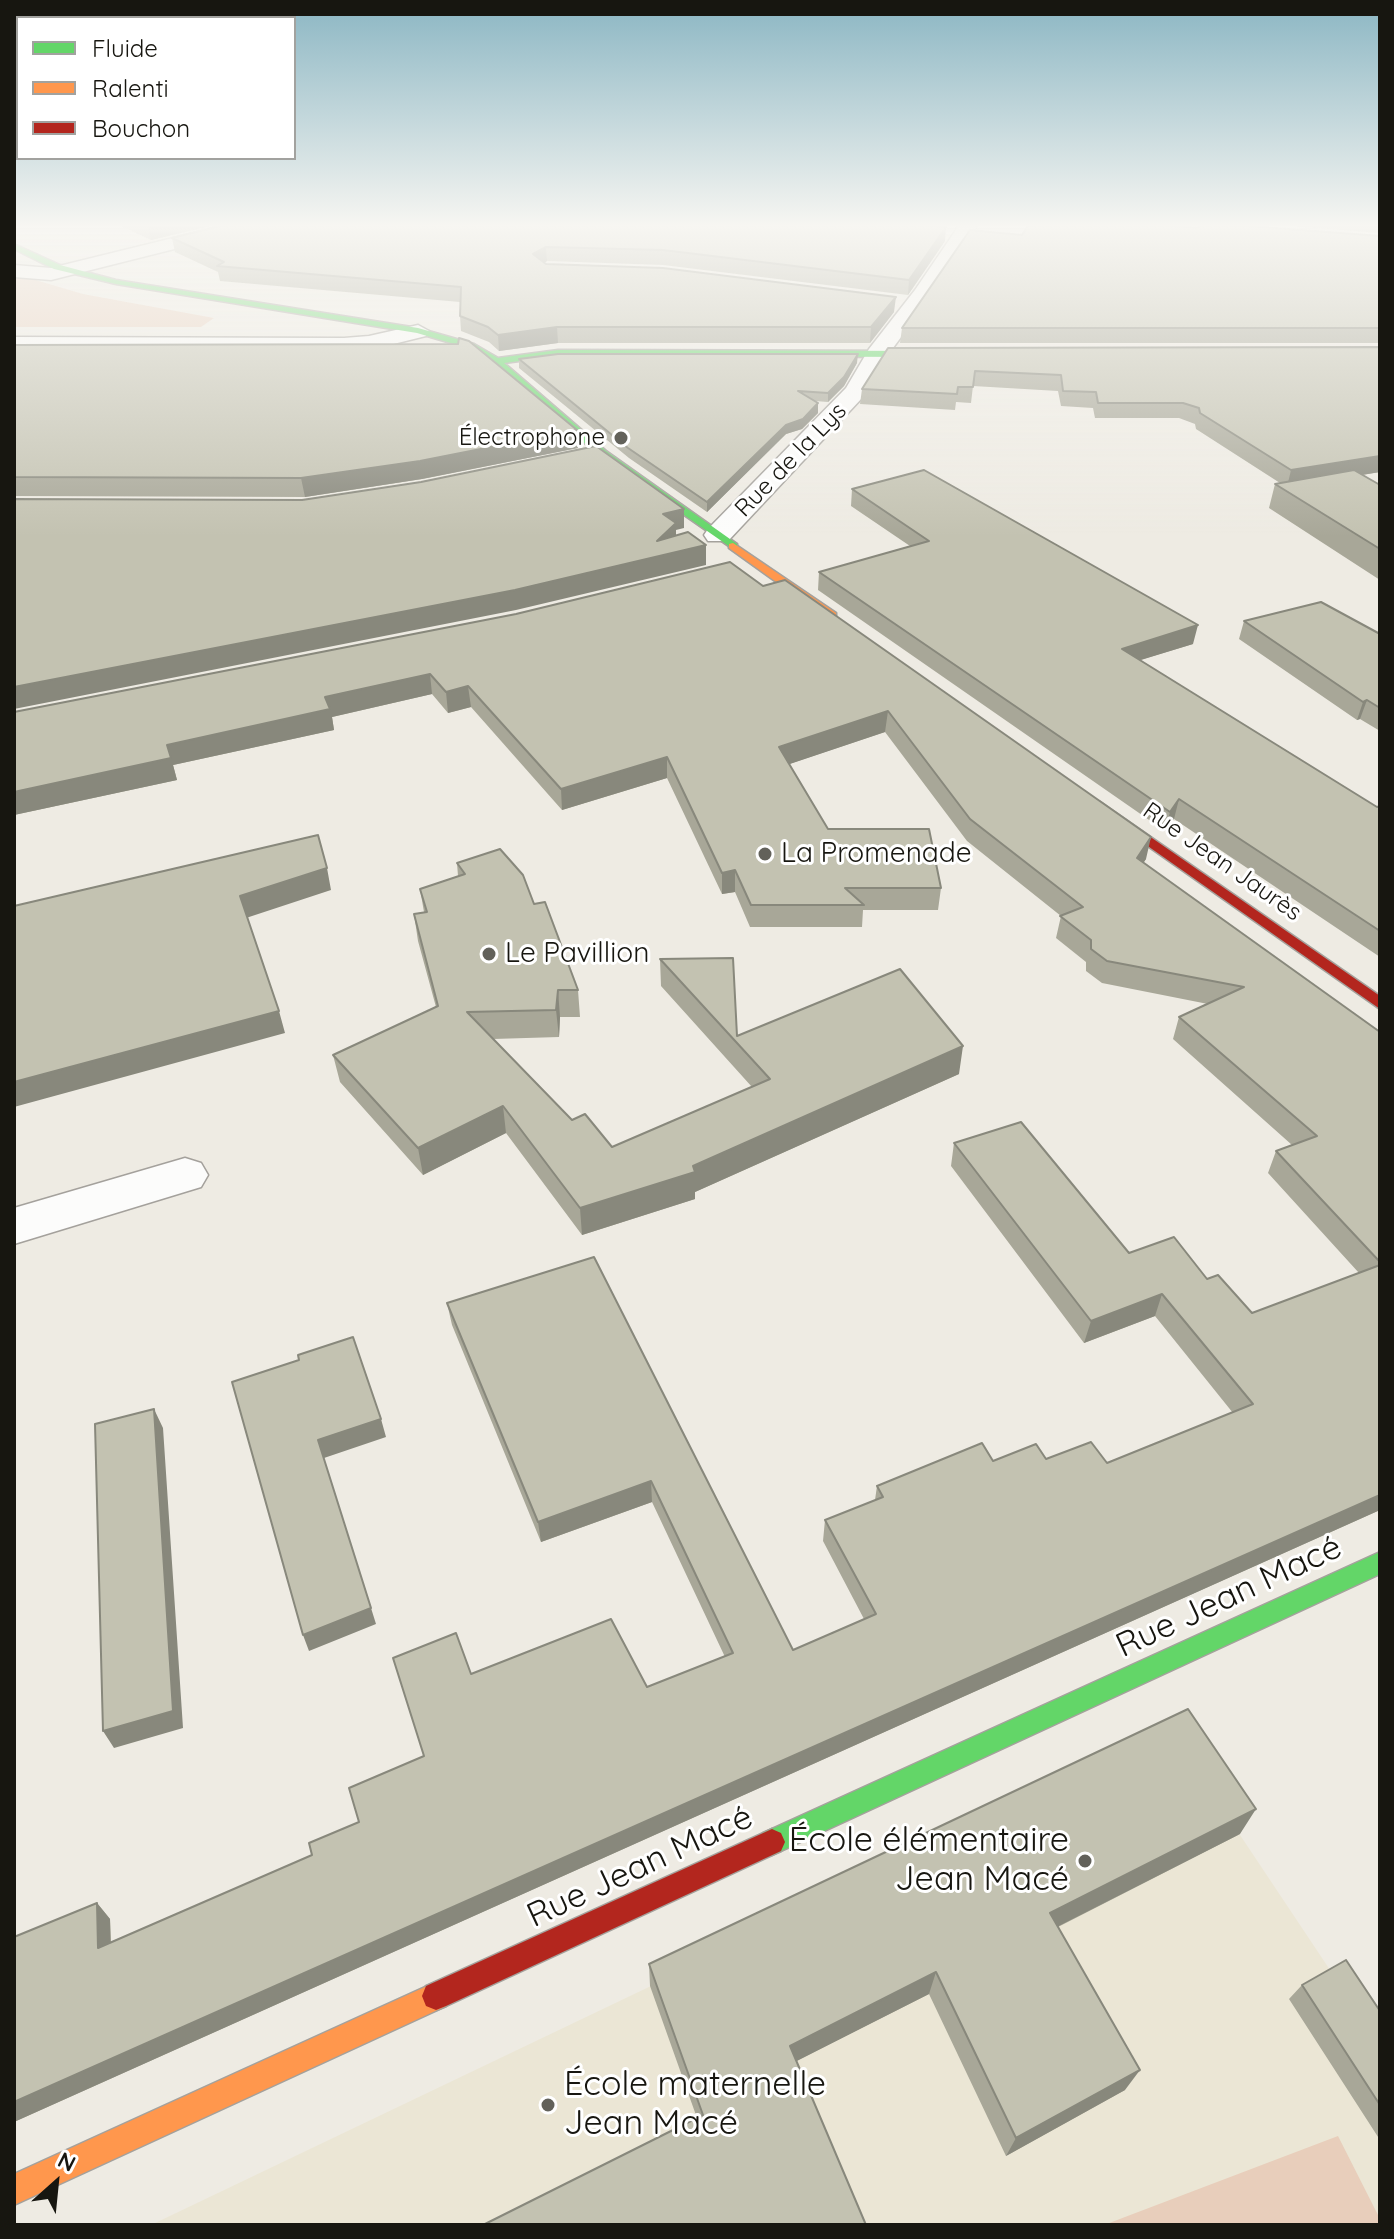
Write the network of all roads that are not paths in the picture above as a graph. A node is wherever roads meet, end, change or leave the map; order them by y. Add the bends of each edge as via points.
1 (402, 328) edge
2 (892, 328) edge
3 (418, 331) junction
4 (14, 344) edge
5 (877, 354) junction
6 (956, 354) edge
7 (497, 361) junction
8 (602, 453) junction
9 (570, 460) edge
10 (718, 535) junction
11 (759, 563) junction
12 (722, 572) edge
13 (846, 625) edge
14 (1080, 791) edge
15 (1380, 1004) edge
16 (185, 1175) dead end
17 (14, 1226) edge
18 (1380, 1563) edge
19 (14, 2190) edge

1 - 3 main road
2 - 5 street, Rue de la Lys
3 - 4 street via 344,345
3 - 7 main road via 463,342
5 - 6 main road
5 - 7 main road via 558,353
5 - 10 street, Rue de la Lys via 847,402
7 - 8 main road
8 - 9 street
8 - 10 main road
10 - 11 main road
11 - 12 street
11 - 13 main road
14 - 15 main road, Rue Jean Jaurès
16 - 17 street
18 - 19 main road, Rue Jean Macé

